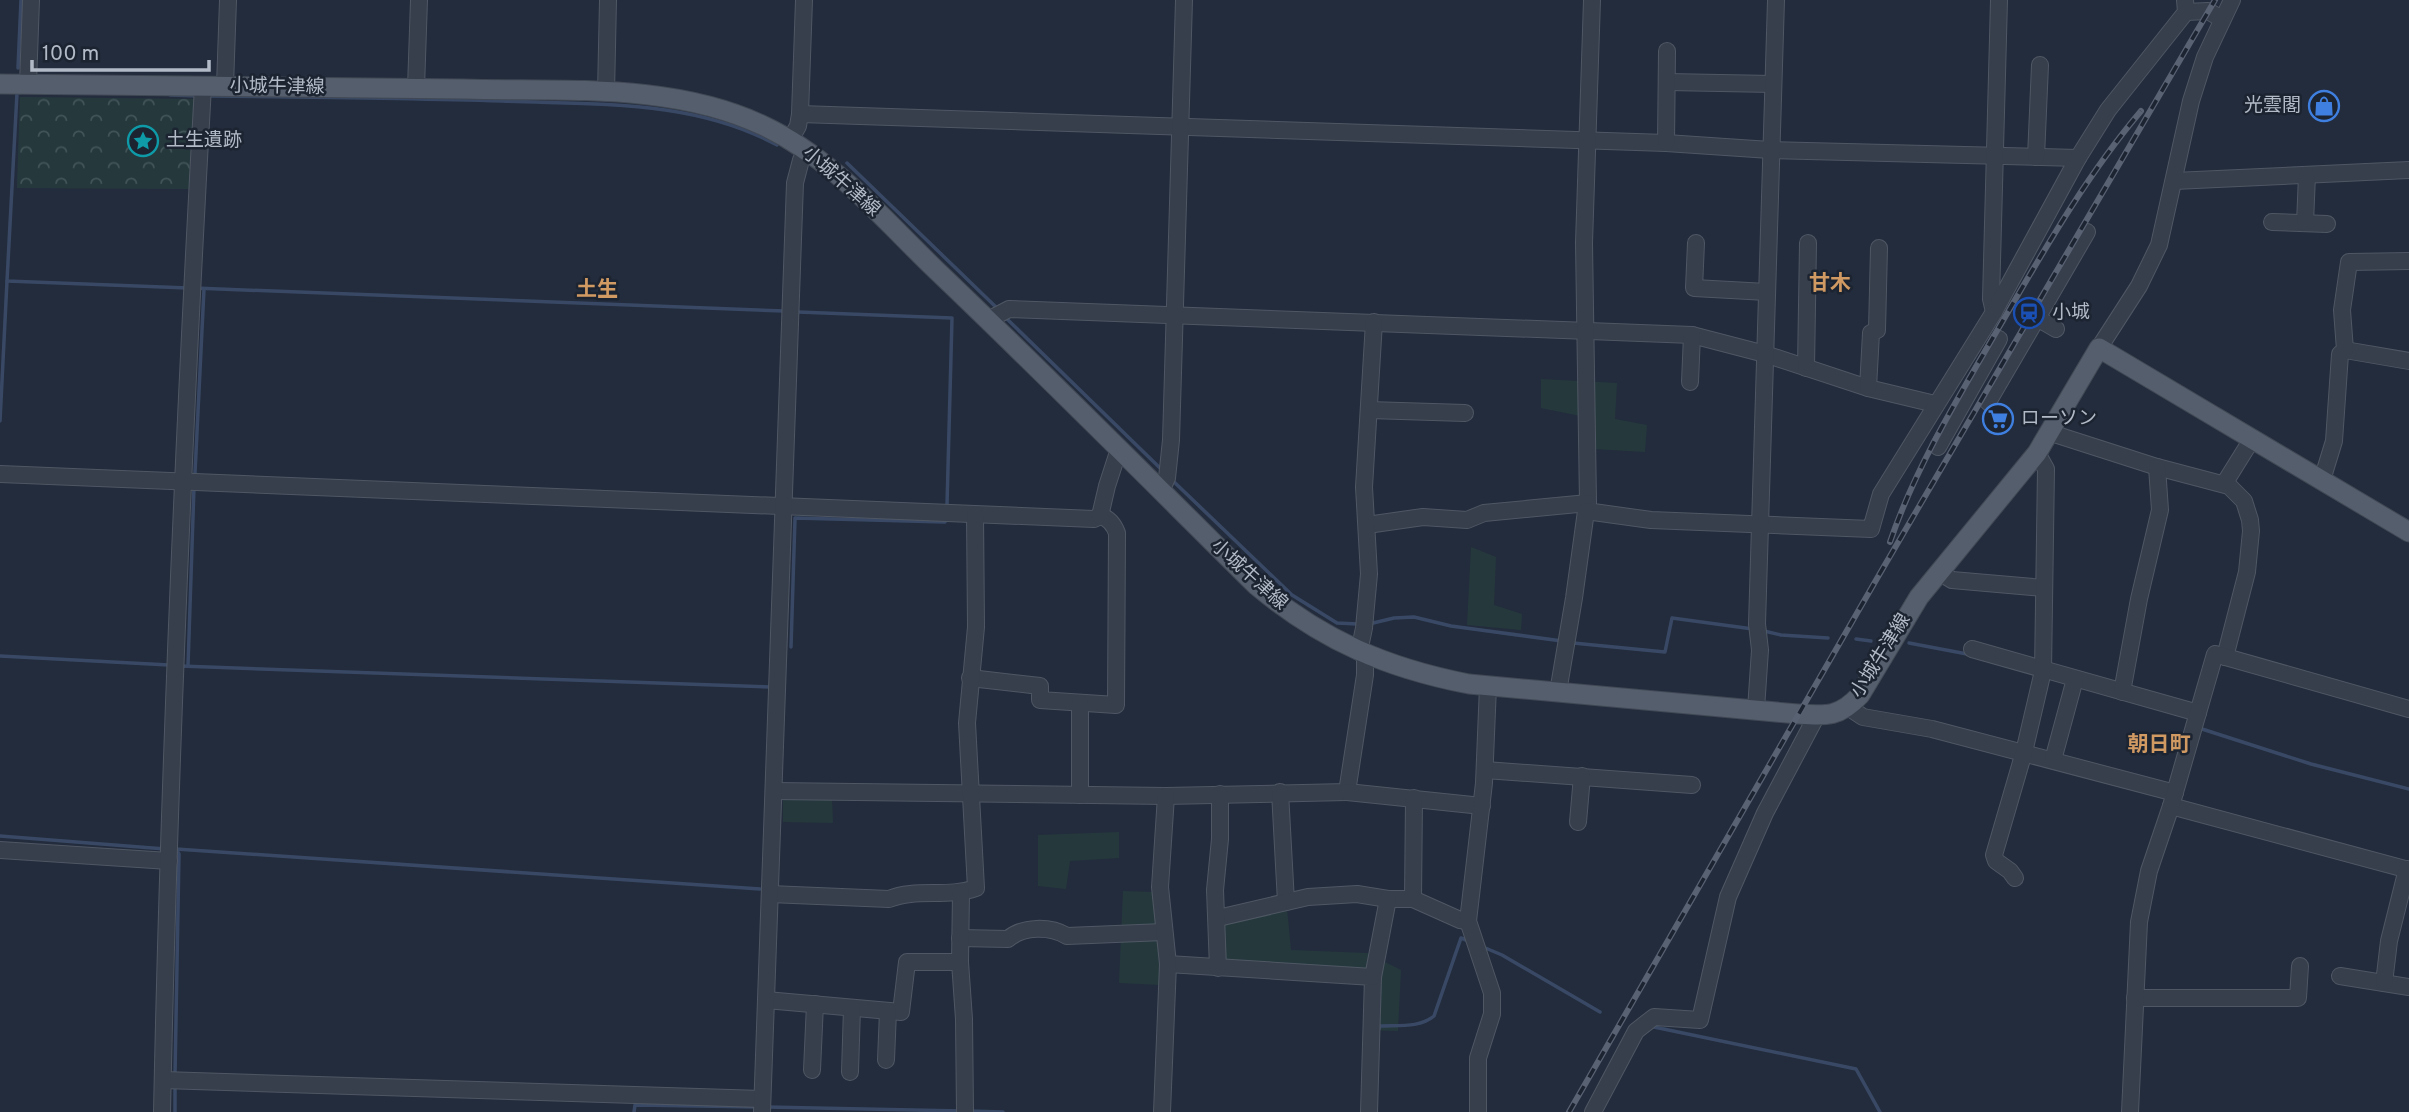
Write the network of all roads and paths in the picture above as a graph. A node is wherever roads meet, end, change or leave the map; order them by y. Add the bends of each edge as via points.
1 (32, 0) edge
2 (228, 0) edge
3 (419, 0) edge
4 (608, 0) edge
5 (804, 0) edge
6 (1184, 0) edge
7 (1592, 0) edge
8 (1776, 0) edge
9 (1999, 0) edge
10 (2232, 0) edge
11 (2185, 6) edge
12 (2222, 19) junction
13 (1667, 51) dead end
14 (2040, 65) dead end
15 (1667, 82) junction
16 (0, 84) edge
17 (28, 84) junction
18 (1773, 84) junction
19 (225, 86) junction
20 (416, 88) junction
21 (202, 93) junction
22 (606, 93) junction
23 (800, 114) junction
24 (1180, 128) junction
25 (1587, 141) junction
26 (1666, 143) junction
27 (798, 145) junction
28 (1770, 150) junction
29 (1995, 156) junction
30 (2036, 157) junction
31 (2078, 158) junction
32 (2409, 170) edge
33 (2308, 175) junction
34 (2174, 181) junction
35 (2272, 222) dead end
36 (2305, 223) junction
37 (2327, 224) dead end
38 (2087, 232) dead end
39 (1696, 243) dead end
40 (1808, 243) dead end
41 (1879, 248) dead end
42 (2409, 261) edge
43 (1767, 292) junction
44 (1994, 312) junction
45 (996, 315) junction
46 (1174, 315) junction
47 (2038, 319) junction
48 (1374, 322) junction
49 (2056, 329) dead end
50 (1585, 330) junction
51 (1692, 335) junction
52 (1999, 339) dead end
53 (2099, 348) junction
54 (2345, 350) junction
55 (1765, 354) junction
56 (2409, 361) edge
57 (1806, 368) junction
58 (1690, 382) dead end
59 (1868, 388) junction
60 (1976, 399) junction
61 (1935, 404) junction
62 (1369, 410) junction
63 (1465, 413) dead end
64 (2051, 433) junction
65 (2252, 439) junction
66 (1938, 447) dead end
67 (1119, 449) junction
68 (2038, 453) junction
69 (2157, 467) junction
70 (0, 474) edge
71 (1166, 479) junction
72 (2322, 480) junction
73 (183, 481) junction
74 (2224, 484) junction
75 (785, 507) junction
76 (1587, 507) junction
77 (975, 515) junction
78 (1100, 516) junction
79 (1367, 525) junction
80 (1760, 526) junction
81 (2409, 532) edge
82 (1939, 572) junction
83 (2044, 588) junction
84 (1972, 649) dead end
85 (1362, 653) junction
86 (2225, 656) junction
87 (2043, 674) junction
88 (970, 678) junction
89 (2075, 679) junction
90 (1488, 686) junction
91 (1558, 692) junction
92 (2122, 692) junction
93 (1080, 703) junction
94 (1849, 708) junction
95 (1756, 709) junction
96 (2409, 709) edge
97 (2198, 713) junction
98 (1817, 715) junction
99 (2024, 752) junction
100 (2053, 760) junction
101 (1485, 770) junction
102 (1581, 776) junction
103 (1692, 785) dead end
104 (774, 791) junction
105 (1280, 792) junction
106 (1347, 792) junction
107 (970, 794) junction
108 (1220, 794) junction
109 (1080, 795) junction
110 (1166, 796) junction
111 (1414, 798) junction
112 (2173, 799) junction
113 (1482, 806) junction
114 (1578, 822) dead end
115 (0, 849) edge
116 (169, 852) junction
117 (2408, 869) edge
118 (2015, 878) dead end
119 (961, 893) junction
120 (770, 894) junction
121 (1388, 899) junction
122 (1413, 899) junction
123 (1286, 902) junction
124 (1218, 918) junction
125 (1471, 928) junction
126 (1164, 932) junction
127 (960, 937) junction
128 (960, 962) junction
129 (1168, 964) junction
130 (2300, 966) dead end
131 (1218, 968) junction
132 (2340, 976) dead end
133 (1373, 977) junction
134 (2384, 983) junction
135 (2409, 987) edge
136 (2135, 998) junction
137 (765, 1000) junction
138 (815, 1004) junction
139 (852, 1008) junction
140 (887, 1012) junction
141 (886, 1060) dead end
142 (812, 1070) dead end
143 (850, 1072) dead end
144 (163, 1080) junction
145 (683, 1104) edge
146 (762, 1106) edge
147 (965, 1106) edge
148 (1163, 1109) edge
149 (162, 1112) edge
150 (1369, 1112) edge
151 (1478, 1112) edge
152 (1593, 1112) edge
153 (2130, 1112) edge

1 - 17 street
2 - 19 street
3 - 20 street
4 - 22 street
5 - 23 street
6 - 24 street
7 - 25 street
8 - 18 street
9 - 29 street
10 - 12 street
11 - 12 street
11 - 31 street
12 - 34 street via 2191,101
13 - 15 street
14 - 30 street
15 - 18 street
15 - 26 street
16 - 17 main road, 小城牛津線
17 - 21 main road, 小城牛津線
18 - 28 street
19 - 20 main road, 小城牛津線
19 - 21 main road, 小城牛津線
20 - 22 main road, 小城牛津線
21 - 73 street
22 - 27 main road, 小城牛津線 via 667,97 721,109 768,127
23 - 24 street
23 - 27 street
24 - 25 street
24 - 46 street
25 - 26 street
25 - 50 street
26 - 28 street
27 - 45 main road, 小城牛津線
27 - 75 street
28 - 29 street
28 - 43 street
29 - 30 street
29 - 44 street
30 - 31 street
31 - 44 street
32 - 33 street
33 - 34 street
33 - 36 street
34 - 53 street via 2149,268
35 - 36 street
36 - 37 street
38 - 47 street
39 - 43 street via 1694,288
40 - 57 street
41 - 59 street via 1877,330 1871,333
42 - 54 street via 2349,262 2342,310
43 - 55 street
44 - 61 street
45 - 46 street via 1009,309
45 - 67 main road, 小城牛津線
46 - 48 street
46 - 71 street
47 - 49 street
47 - 60 street via 2009,371
48 - 50 street
48 - 62 street
50 - 51 street
50 - 76 street
51 - 55 street
51 - 58 street
52 - 60 street
53 - 64 main road, 小城牛津線
53 - 65 main road
54 - 56 street
54 - 72 street via 2340,354 2334,441
55 - 57 street
55 - 80 street
57 - 59 street
59 - 61 street
60 - 66 street
61 - 80 street via 1881,494 1871,529
62 - 63 street
62 - 79 street via 1364,486
64 - 68 main road, 小城牛津線
64 - 69 street
65 - 72 main road
65 - 74 street
67 - 71 main road, 小城牛津線
67 - 78 street
68 - 82 main road, 小城牛津線
68 - 83 street via 2046,469
69 - 74 street
69 - 92 street via 2160,510
70 - 73 street
71 - 85 main road, 小城牛津線 via 1256,586 1326,635
72 - 81 main road
73 - 75 street
73 - 116 street
74 - 86 street via 2244,500 2251,531 2247,572
75 - 77 street
75 - 104 street
76 - 79 street
76 - 80 street via 1651,520
76 - 91 street
77 - 78 street
77 - 88 street via 976,627
78 - 93 street via 1115,526 1117,533 1116,705
79 - 85 street via 1369,574
80 - 95 street
82 - 83 street via 1952,580
82 - 94 main road, 小城牛津線
83 - 87 street
84 - 87 street
85 - 90 main road, 小城牛津線 via 1432,677
85 - 106 street via 1365,675
86 - 96 street
86 - 97 street via 2215,654
87 - 89 street
87 - 99 street
88 - 93 street via 1040,685 1040,700
88 - 107 street
89 - 92 street
89 - 100 street
90 - 91 main road, 小城牛津線
90 - 101 street
91 - 95 main road, 小城牛津線
92 - 97 street
93 - 109 street
94 - 98 main road, 小城牛津線
94 - 99 street via 1863,718 1933,729
95 - 98 main road, 小城牛津線
97 - 112 street
98 - 152 street via 1765,813 1728,897 1700,1020 1654,1017 1636,1031
99 - 100 street
99 - 118 street via 1994,855
100 - 112 street
101 - 102 street
101 - 113 street
102 - 103 street
102 - 114 street
104 - 107 street
104 - 120 street
105 - 106 street
105 - 108 street
105 - 123 street
106 - 111 street
107 - 109 street
107 - 119 street via 976,888
108 - 110 street
108 - 124 street
109 - 110 street
110 - 126 street via 1160,887
111 - 113 street
111 - 122 street
112 - 117 street
112 - 136 street via 2149,871 2139,922
113 - 125 street
115 - 116 street
116 - 144 street
117 - 134 street via 2389,941
119 - 120 street via 902,894 889,899
119 - 127 street
120 - 137 street
121 - 122 street
121 - 123 street via 1357,894
121 - 133 street
122 - 125 street
123 - 124 street
124 - 131 street
125 - 151 street via 1492,993 1492,1014 1478,1058
126 - 127 street via 1067,936 1054,929 1016,932 1008,939
126 - 129 street
127 - 128 street
128 - 140 street via 907,962 901,1012
128 - 147 street
129 - 131 street
129 - 148 street
130 - 136 street via 2298,998
131 - 133 street
132 - 134 street
133 - 150 street
134 - 135 street
136 - 153 street
137 - 138 street
137 - 146 street
138 - 139 street
138 - 142 street
139 - 140 street
139 - 143 street
140 - 141 street
144 - 145 street
144 - 149 street
145 - 146 street

